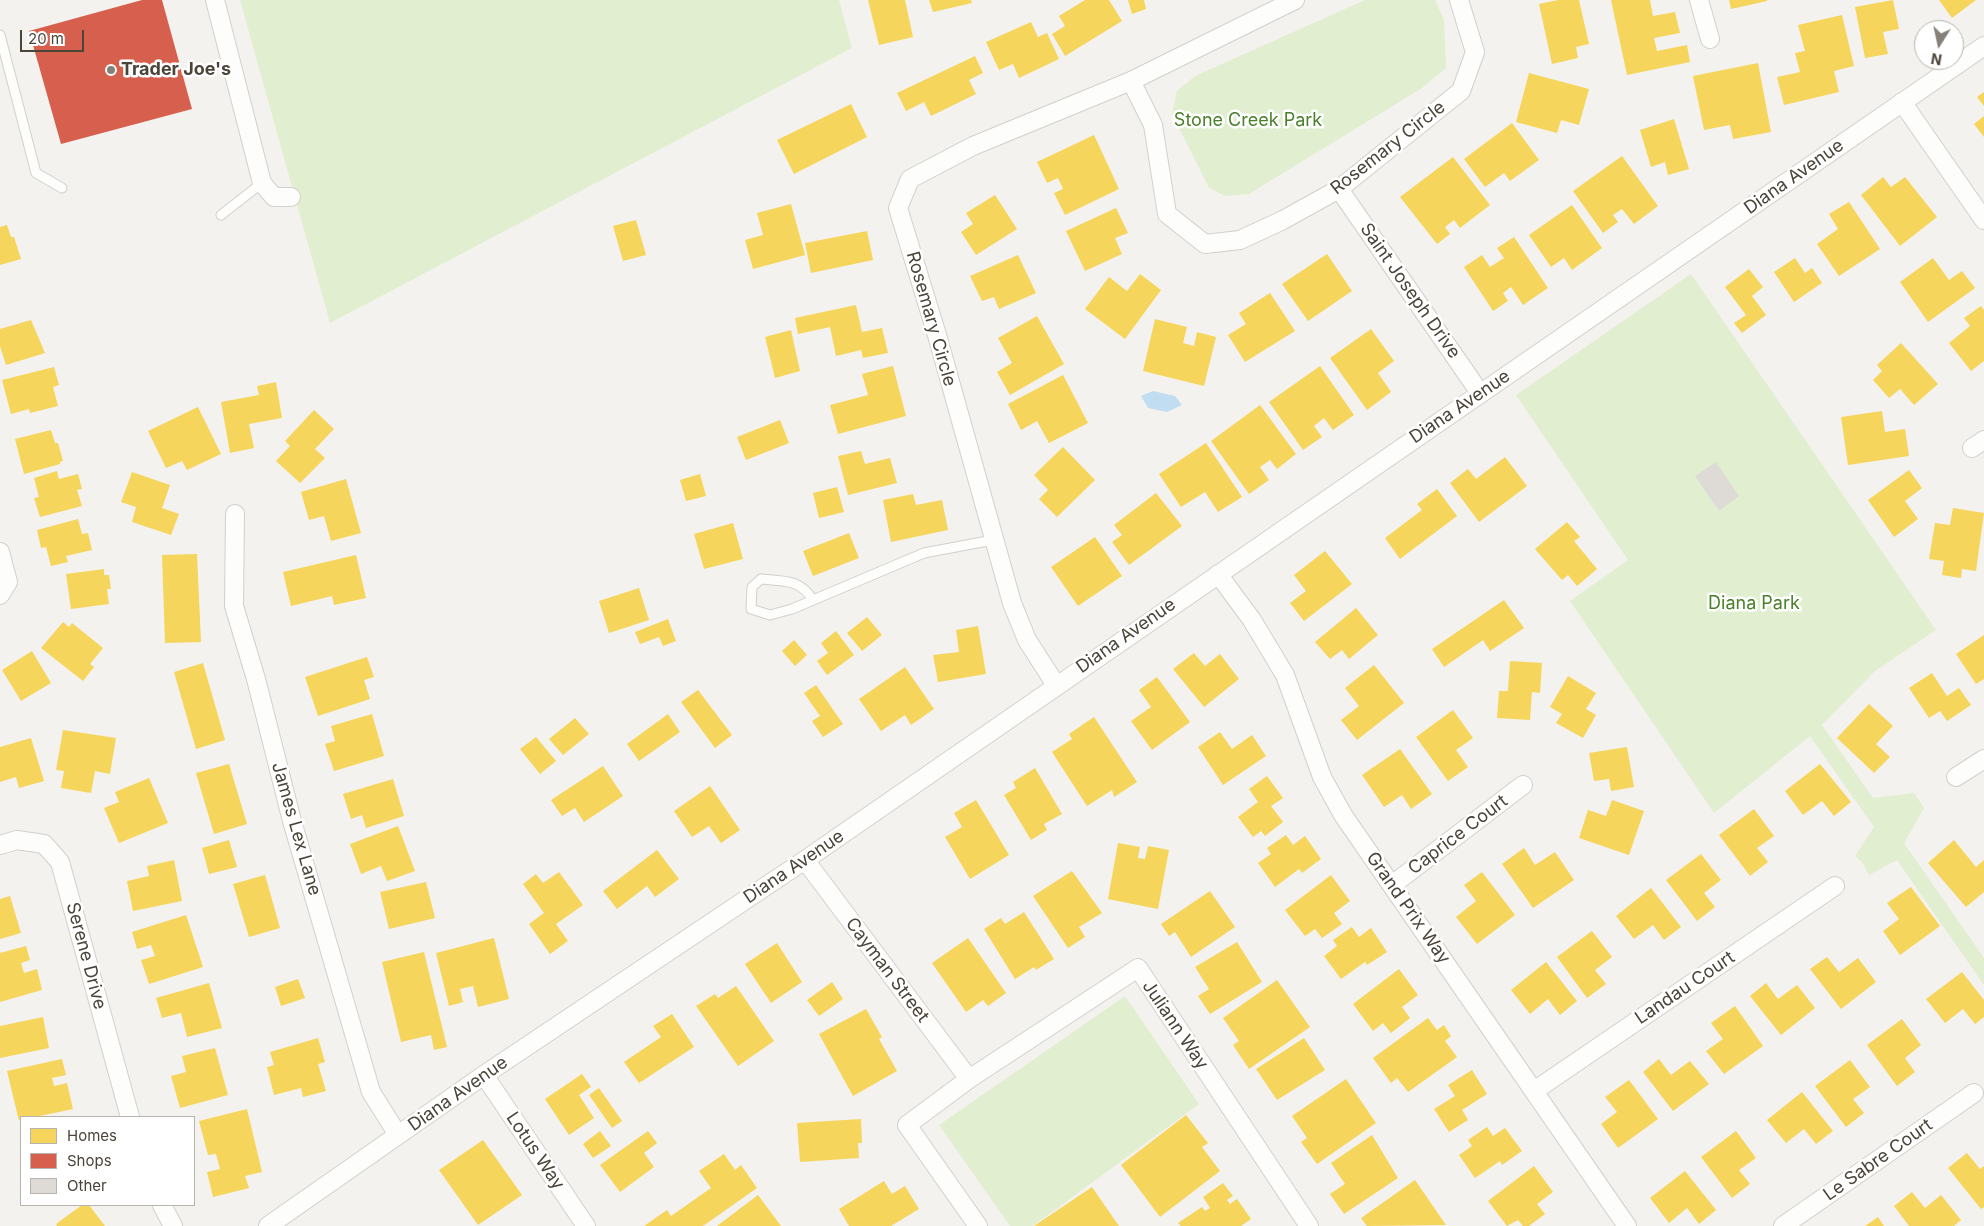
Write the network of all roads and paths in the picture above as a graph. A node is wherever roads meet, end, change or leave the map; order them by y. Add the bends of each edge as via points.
1 (215, 0) edge
2 (1295, 0) edge
3 (1459, 0) edge
4 (1699, 0) edge
5 (0, 35) edge
6 (1710, 39) dead end
7 (1984, 46) edge
8 (1130, 81) junction
9 (1902, 102) junction
10 (262, 183) junction
11 (62, 188) dead end
12 (1339, 189) junction
13 (291, 198) dead end
14 (221, 215) dead end
15 (1984, 220) edge
16 (1480, 393) junction
17 (235, 514) dead end
18 (993, 540) junction
19 (0, 552) edge
20 (1218, 574) junction
21 (0, 595) edge
22 (813, 600) junction
23 (1056, 685) junction
24 (1984, 759) edge
25 (1956, 777) dead end
26 (1523, 784) dead end
27 (0, 845) edge
28 (805, 860) junction
29 (1392, 885) junction
30 (1835, 886) dead end
31 (484, 1075) junction
32 (969, 1079) junction
33 (1534, 1091) junction
34 (1974, 1094) dead end
35 (130, 1116) edge
36 (398, 1135) junction
37 (163, 1206) edge
38 (173, 1226) edge
39 (268, 1226) edge
40 (586, 1226) edge
41 (978, 1226) edge
42 (1308, 1226) edge
43 (1627, 1226) edge
44 (1782, 1226) edge

1 - 10 street
2 - 8 street, Rosemary Circle
3 - 12 street, Rosemary Circle via 1475,52 1461,91
4 - 6 street
5 - 11 lane via 36,173
7 - 9 street, Diana Avenue
8 - 12 street, Rosemary Circle via 1153,126 1167,214 1205,244 1240,240
8 - 18 street, Rosemary Circle via 972,146 910,179 898,208
9 - 15 street
9 - 16 street, Diana Avenue
10 - 13 street via 274,197
10 - 14 lane
12 - 16 street, Saint Joseph Drive
16 - 20 street, Diana Avenue
17 - 36 street, James Lex Lane via 234,606 292,821 371,1092
18 - 22 lane via 924,553
18 - 23 street, Rosemary Circle via 1027,640
19 - 21 street via 8,582
20 - 23 street, Diana Avenue
20 - 29 street, Grand Prix Way via 1252,620 1285,675 1322,777 1343,815
22 - 22 lane via 770,615 751,608 752,588 761,579 789,581 806,588
23 - 28 street, Diana Avenue
24 - 25 street
26 - 29 street, Caprice Court
27 - 35 street, Serene Drive via 17,840 44,844 60,862
28 - 31 street, Diana Avenue
28 - 32 street, Cayman Street
29 - 33 street, Grand Prix Way
30 - 33 street, Landau Court
31 - 36 street, Diana Avenue
31 - 40 street, Lotus Way
32 - 41 street via 907,1125
32 - 42 street, Juliann Way via 1138,968
33 - 43 street, Grand Prix Way
34 - 44 street, Le Sabre Court
36 - 39 street, Diana Avenue
37 - 38 street

